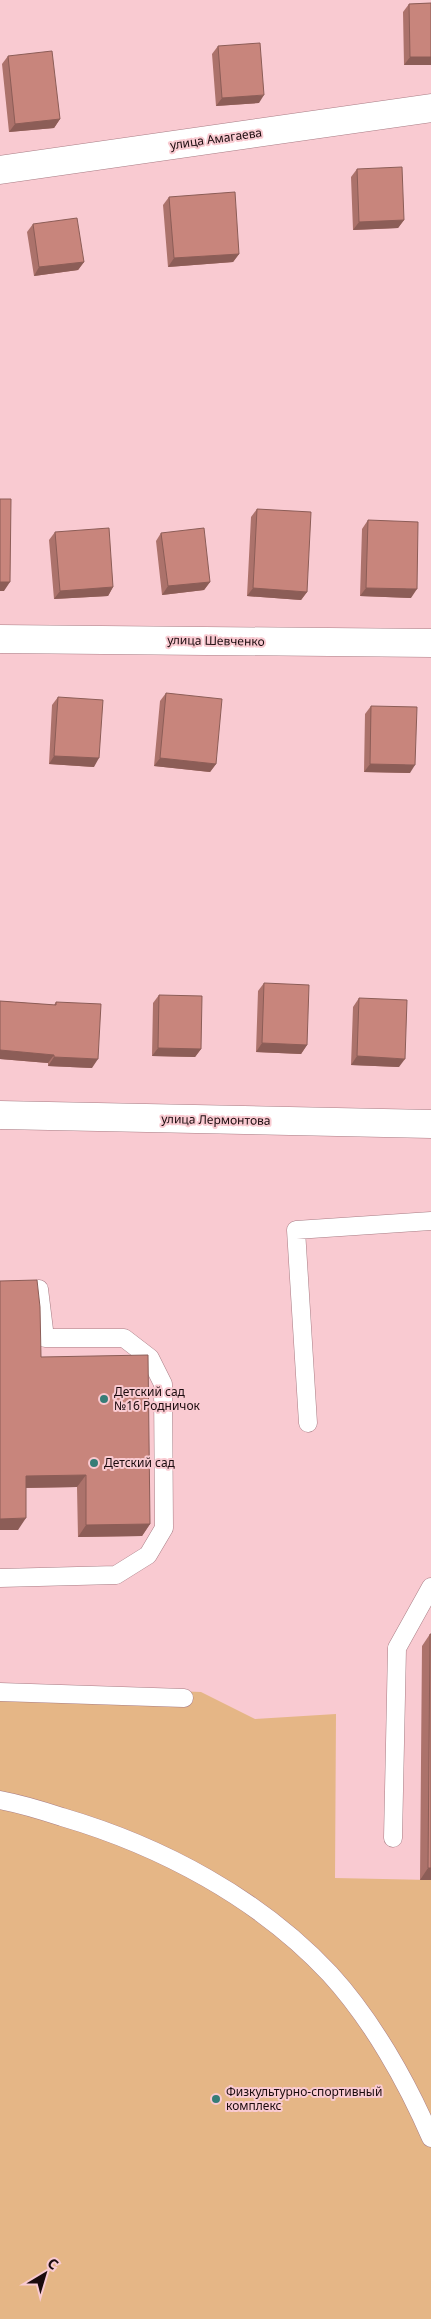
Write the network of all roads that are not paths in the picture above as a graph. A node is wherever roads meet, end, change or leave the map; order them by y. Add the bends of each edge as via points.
1 (431, 108) edge
2 (0, 170) edge
3 (0, 639) edge
4 (431, 643) edge
5 (0, 1116) edge
6 (431, 1124) edge
7 (431, 1221) edge
8 (39, 1289) edge
9 (308, 1423) dead end
10 (0, 1578) edge
11 (431, 1587) edge
12 (0, 1692) edge
13 (184, 1698) dead end
14 (0, 1800) edge
15 (393, 1838) dead end
16 (431, 2138) edge

1 - 2 street, улица Амагаева
3 - 4 street, улица Шевченко
5 - 6 street, улица Лермонтова
7 - 9 lane via 296,1230
8 - 10 lane via 45,1338 124,1338 150,1358 163,1384 164,1528 148,1555 116,1575
11 - 15 lane via 398,1648
12 - 13 lane
14 - 16 lane via 81,1822 146,1847 224,1888 277,1926 330,1974 373,2029

